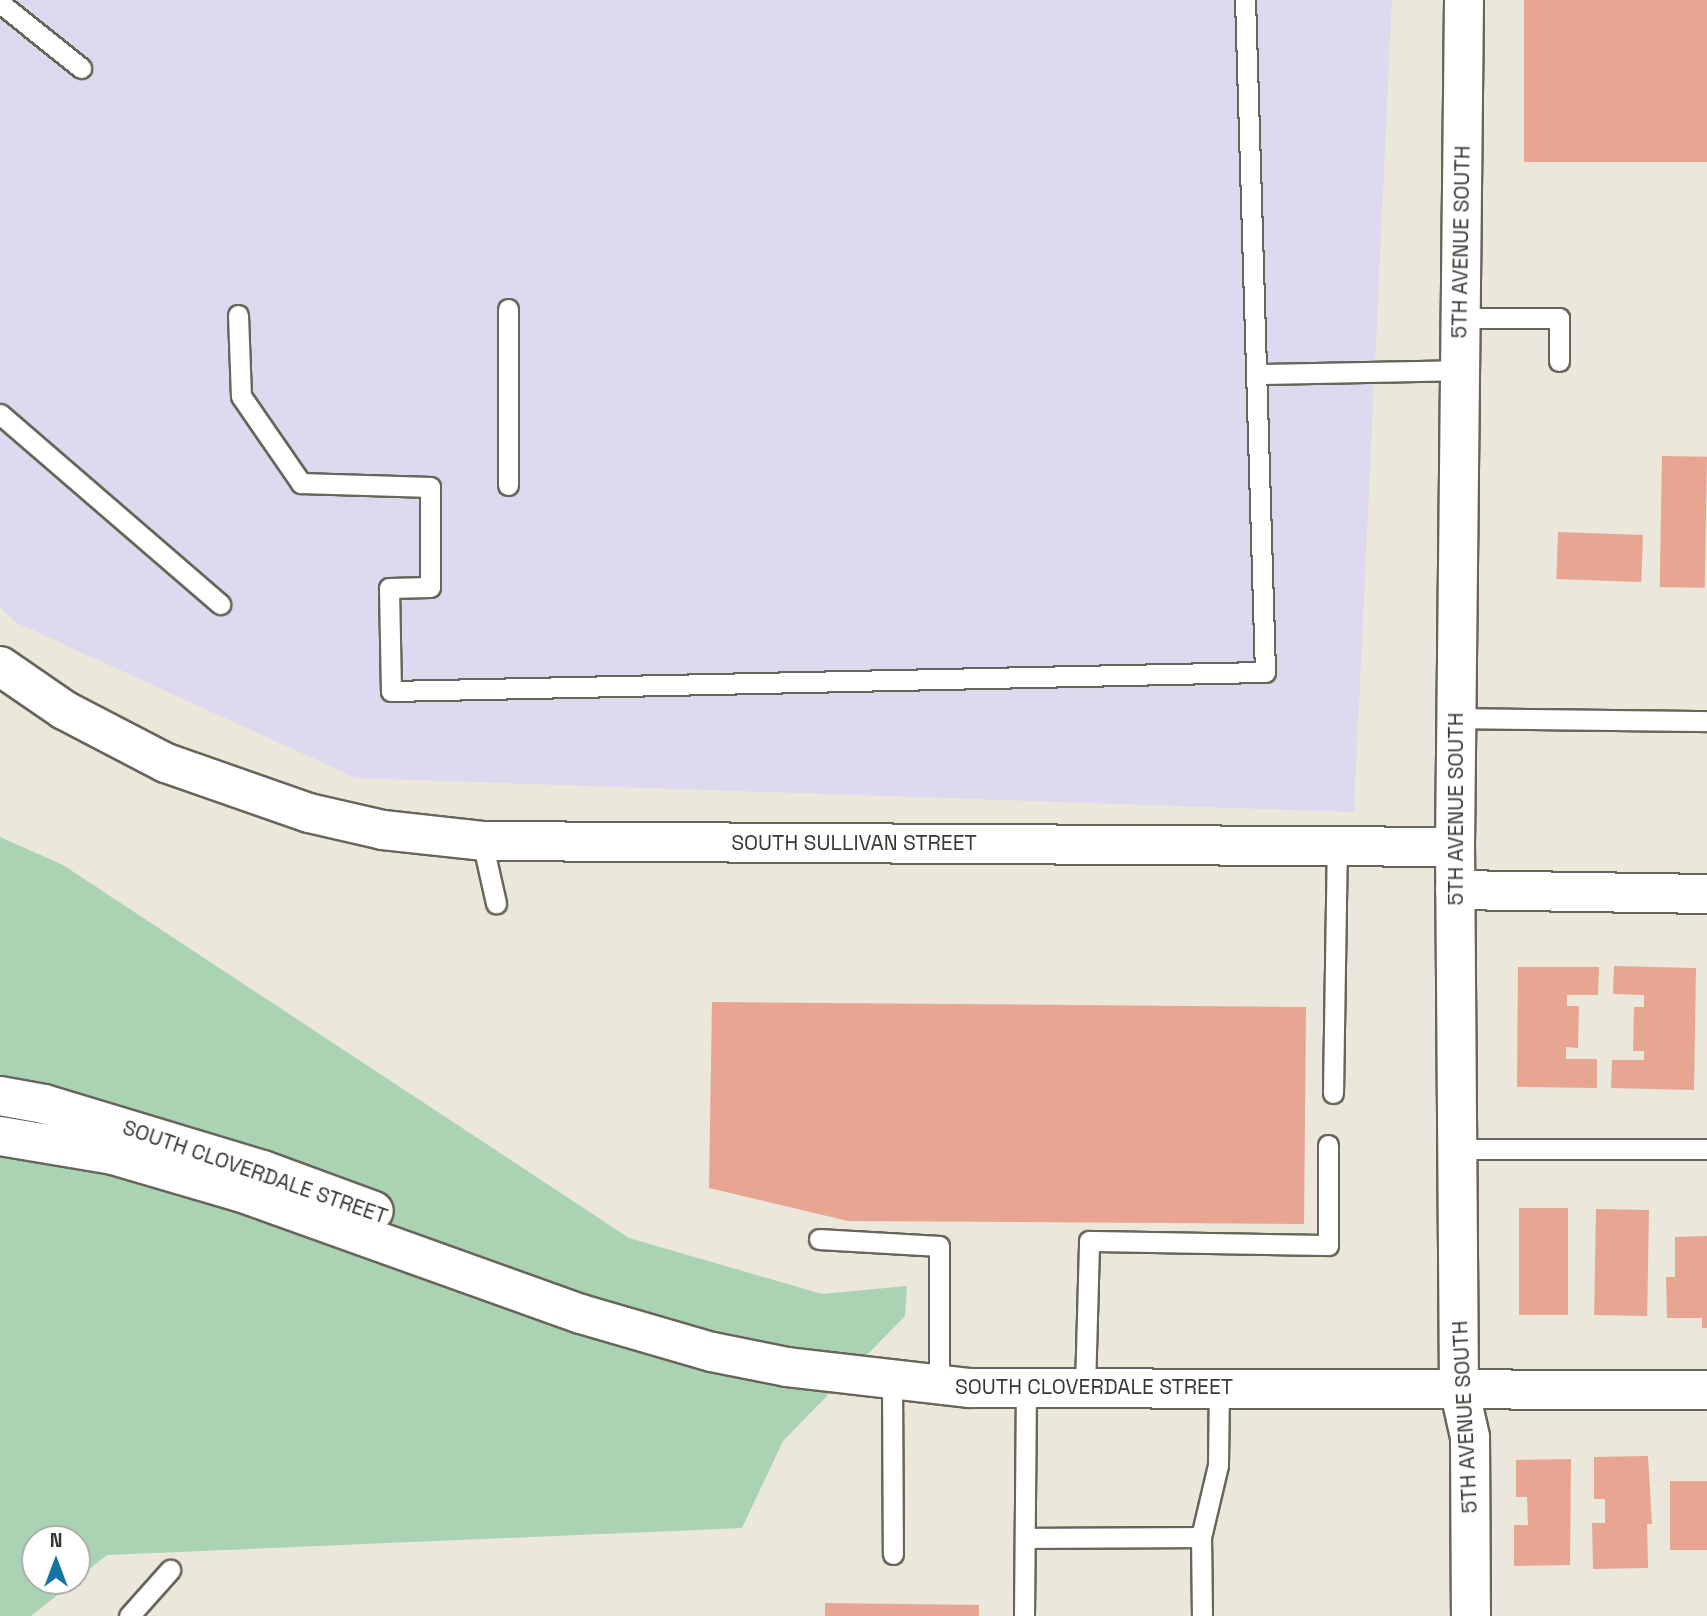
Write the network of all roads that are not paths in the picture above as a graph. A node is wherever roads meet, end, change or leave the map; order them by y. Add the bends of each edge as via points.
1 (1245, 0) edge
2 (1464, 0) edge
3 (0, 3) edge
4 (81, 68) dead end
5 (508, 309) dead end
6 (238, 315) dead end
7 (1461, 318) junction
8 (1559, 361) dead end
9 (1460, 370) junction
10 (1259, 374) junction
11 (0, 414) edge
12 (509, 485) dead end
13 (220, 604) dead end
14 (0, 666) edge
15 (1456, 718) junction
16 (1707, 721) edge
17 (482, 841) junction
18 (1337, 846) junction
19 (1455, 847) junction
20 (1455, 890) junction
21 (1707, 894) edge
22 (496, 903) dead end
23 (1333, 1093) dead end
24 (0, 1096) edge
25 (0, 1136) edge
26 (1328, 1144) dead end
27 (1457, 1149) junction
28 (1707, 1149) edge
29 (818, 1239) dead end
30 (495, 1282) junction
31 (892, 1382) junction
32 (939, 1386) junction
33 (1026, 1388) junction
34 (1085, 1388) junction
35 (1220, 1388) junction
36 (1459, 1388) junction
37 (1707, 1390) edge
38 (1201, 1537) junction
39 (1025, 1538) junction
40 (893, 1554) dead end
41 (170, 1570) dead end
42 (129, 1616) edge
43 (1024, 1616) edge
44 (1202, 1616) edge
45 (1471, 1616) edge

1 - 10 lane
2 - 7 street, 5TH AVENUE SOUTH
3 - 4 lane
5 - 12 lane
6 - 10 lane via 241,396 301,483 430,487 430,587 389,588 391,691 1265,672
7 - 8 lane via 1559,318
7 - 9 street, 5TH AVENUE SOUTH
9 - 10 lane
9 - 15 street, 5TH AVENUE SOUTH
11 - 13 lane
14 - 17 street, SOUTH SULLIVAN STREET via 64,710 166,763 258,797 383,830
15 - 16 lane
15 - 19 street, 5TH AVENUE SOUTH
17 - 18 street, SOUTH SULLIVAN STREET
17 - 22 lane
18 - 19 street, SOUTH SULLIVAN STREET
18 - 23 lane
19 - 20 street, 5TH AVENUE SOUTH
20 - 21 street
20 - 27 street, 5TH AVENUE SOUTH
24 - 30 street, SOUTH CLOVERDALE STREET via 44,1104 263,1170 432,1232
25 - 30 street, SOUTH CLOVERDALE STREET via 113,1155 243,1194
26 - 34 lane via 1328,1245 1089,1241
27 - 28 lane
27 - 36 street, 5TH AVENUE SOUTH
29 - 32 lane via 939,1246
30 - 31 street, SOUTH CLOVERDALE STREET via 581,1314 712,1352
31 - 32 street, SOUTH CLOVERDALE STREET
31 - 40 lane
32 - 33 street, SOUTH CLOVERDALE STREET
33 - 34 street, SOUTH CLOVERDALE STREET
33 - 39 lane
34 - 35 street, SOUTH CLOVERDALE STREET
35 - 36 street, SOUTH CLOVERDALE STREET
35 - 38 lane via 1218,1465
36 - 37 street, SOUTH CLOVERDALE STREET
36 - 45 street, 5TH AVENUE SOUTH via 1470,1437
38 - 39 lane
38 - 44 lane
39 - 43 lane
41 - 42 lane

